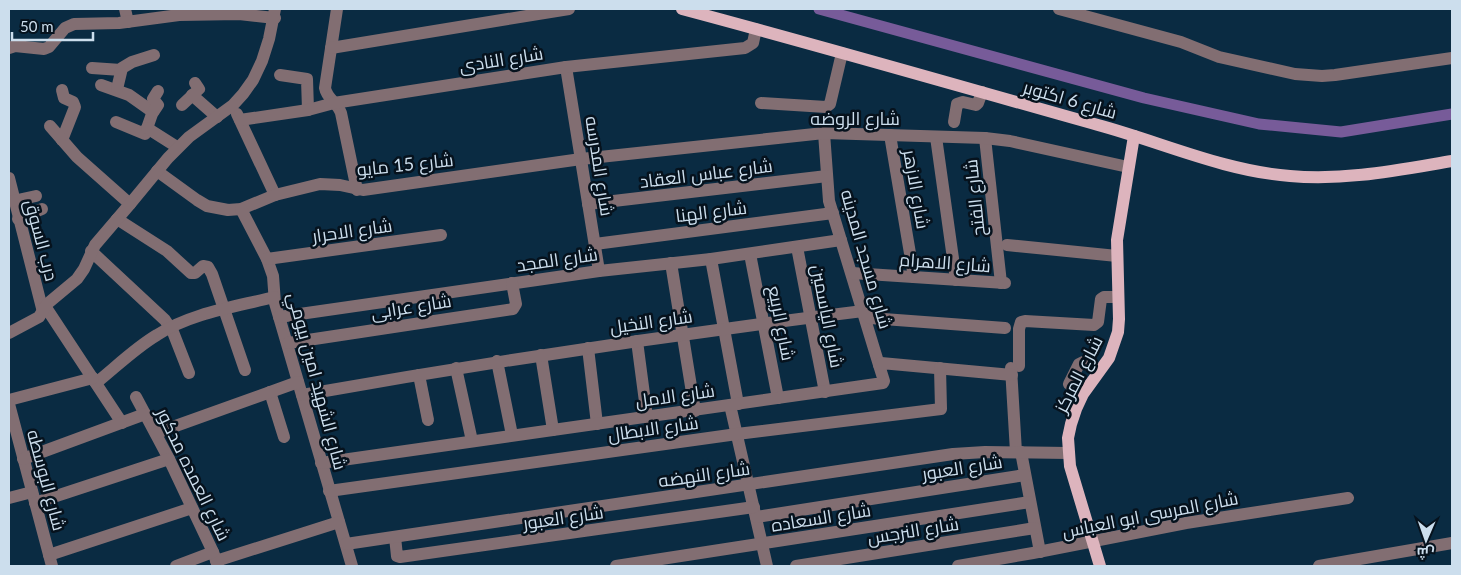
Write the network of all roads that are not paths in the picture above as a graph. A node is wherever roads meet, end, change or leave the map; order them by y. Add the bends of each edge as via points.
1 (125, 9) edge
2 (337, 9) edge
3 (569, 9) edge
4 (682, 9) edge
5 (1059, 9) edge
6 (275, 13) edge
7 (128, 22) junction
8 (756, 28) junction
9 (10, 44) edge
10 (331, 48) junction
11 (842, 53) junction
12 (154, 55) dead end
13 (1452, 58) edge
14 (566, 67) junction
15 (92, 68) dead end
16 (121, 70) junction
17 (280, 75) dead end
18 (101, 85) dead end
19 (117, 89) junction
20 (62, 90) dead end
21 (158, 91) dead end
22 (982, 92) junction
23 (334, 103) junction
24 (761, 103) dead end
25 (182, 105) dead end
26 (233, 106) junction
27 (308, 110) junction
28 (153, 112) junction
29 (217, 118) junction
30 (240, 120) junction
31 (116, 122) dead end
32 (954, 122) dead end
33 (50, 126) dead end
34 (147, 128) junction
35 (824, 133) junction
36 (890, 135) junction
37 (1134, 136) junction
38 (936, 137) junction
39 (985, 138) junction
40 (62, 140) junction
41 (177, 148) junction
42 (581, 158) junction
43 (1452, 161) edge
44 (1128, 167) junction
45 (157, 171) junction
46 (827, 176) junction
47 (9, 178) edge
48 (357, 190) junction
49 (275, 195) junction
50 (36, 196) dead end
51 (14, 201) junction
52 (130, 204) junction
53 (588, 204) junction
54 (241, 208) junction
55 (42, 209) dead end
56 (833, 213) junction
57 (18, 219) junction
58 (117, 219) junction
59 (441, 235) dead end
60 (841, 240) junction
61 (595, 244) junction
62 (1007, 245) dead end
63 (797, 247) junction
64 (91, 251) junction
65 (750, 254) junction
66 (1117, 256) junction
67 (267, 259) junction
68 (711, 259) junction
69 (671, 263) junction
70 (600, 271) junction
71 (852, 273) junction
72 (914, 277) junction
73 (956, 280) junction
74 (512, 283) junction
75 (1003, 283) joint
76 (274, 297) junction
77 (1118, 297) junction
78 (44, 309) junction
79 (224, 310) junction
80 (863, 311) junction
81 (279, 317) junction
82 (811, 318) junction
83 (764, 323) junction
84 (171, 327) junction
85 (1005, 328) dead end
86 (724, 329) junction
87 (9, 334) edge
88 (683, 334) junction
89 (637, 341) junction
90 (288, 343) junction
91 (588, 348) junction
92 (541, 355) junction
93 (497, 361) junction
94 (880, 365) junction
95 (1014, 367) junction
96 (456, 368) junction
97 (940, 368) junction
98 (245, 370) dead end
99 (1099, 371) junction
100 (189, 373) dead end
101 (419, 374) junction
102 (94, 380) junction
103 (298, 382) junction
104 (1069, 384) dead end
105 (270, 392) junction
106 (825, 392) junction
107 (302, 395) junction
108 (136, 397) dead end
109 (778, 398) junction
110 (9, 400) edge
111 (9, 404) edge
112 (734, 405) junction
113 (695, 410) junction
114 (145, 414) junction
115 (647, 417) junction
116 (428, 420) dead end
117 (122, 423) junction
118 (597, 424) junction
119 (552, 430) junction
120 (156, 433) junction
121 (737, 434) junction
122 (512, 435) junction
123 (284, 437) dead end
124 (472, 441) junction
125 (1018, 452) junction
126 (1068, 453) junction
127 (169, 458) junction
128 (23, 459) junction
129 (321, 464) junction
130 (1025, 475) junction
131 (749, 485) junction
132 (329, 491) junction
133 (9, 498) edge
134 (33, 498) junction
135 (1348, 498) dead end
136 (1030, 502) junction
137 (192, 508) junction
138 (755, 512) junction
139 (339, 522) junction
140 (1035, 528) junction
141 (395, 537) junction
142 (1093, 542) junction
143 (1452, 543) edge
144 (346, 544) junction
145 (762, 544) junction
146 (1036, 557) edge
147 (51, 560) edge
148 (216, 560) edge
149 (176, 566) edge
150 (352, 566) edge
151 (616, 566) edge
152 (767, 566) edge
153 (796, 566) edge
154 (958, 566) edge
155 (1100, 566) edge
156 (1319, 566) edge

1 - 7 street
2 - 10 street
3 - 10 street
4 - 8 main road, شارع 6 اكتوبر
5 - 13 street via 1181,42 1219,57 1295,74 1335,75
6 - 7 street via 179,15
6 - 26 street via 269,40 253,80
7 - 9 street via 74,24 65,28 44,49
8 - 11 main road, شارع 6 اكتوبر
8 - 14 street, شارع النادى via 755,40 748,48
10 - 23 street via 325,88
11 - 22 main road, شارع 6 اكتوبر
11 - 24 street via 830,104 826,107
12 - 16 street via 132,62
14 - 23 street, شارع النادى
14 - 42 street, شارع المدرسه
15 - 16 street
16 - 19 street
17 - 27 street via 307,79
18 - 19 street
19 - 28 street
20 - 40 street via 64,98 76,107
21 - 28 street via 153,100 158,105
22 - 32 street via 976,104 957,104
22 - 37 main road, شارع 6 اكتوبر
23 - 27 street, شارع النادى
23 - 48 street via 341,113
25 - 29 street via 194,89
26 - 29 street
26 - 30 street
27 - 30 street, شارع النادى
28 - 34 street
29 - 41 street
30 - 49 street
31 - 34 street via 142,134
33 - 40 street
34 - 41 street
35 - 36 street, شارع الروضه
35 - 42 street, شارع الروضه
35 - 46 street, شارع مسجد المدينه
36 - 38 street, شارع الروضه
36 - 72 street, شارع الازهر
37 - 43 main road, شارع 6 اكتوبر via 1221,163 1289,176 1354,176
37 - 44 main road, شارع المركز
38 - 39 street, شارع الروضه
38 - 73 street
39 - 44 street, شارع الروضه
39 - 75 street, شارع الفتح
40 - 52 street
41 - 45 street
42 - 48 street, شارع 15 مايو
42 - 53 street, شارع المدرسه
44 - 66 main road, شارع المركز
45 - 52 street
45 - 54 street, شارع 15 مايو via 207,206 228,210
46 - 53 street, شارع عباس العقاد
46 - 56 street, شارع مسجد المدينه
47 - 51 street, درب السوق
48 - 49 street, شارع 15 مايو via 320,184
49 - 54 street, شارع 15 مايو
50 - 51 street
51 - 57 street, درب السوق
52 - 58 street
53 - 61 street, شارع المدرسه
54 - 67 street, شارع الشهيد امين بيومي
55 - 57 street
56 - 60 street, شارع مسجد المدينه
56 - 61 street, شارع الهنا
57 - 78 street, درب السوق
58 - 64 street
58 - 79 street via 171,255 191,273 203,266 208,267
59 - 67 street, شارع الاحرار
60 - 63 street, شارع المجد
60 - 71 street, شارع مسجد المدينه
61 - 70 street, شارع المدرسه
62 - 66 street
63 - 65 street, شارع المجد
63 - 82 street, شارع الياسمين
64 - 78 street via 81,275
64 - 84 street
65 - 68 street, شارع المجد
65 - 83 street, شارع الربيع
66 - 77 main road, شارع المركز
67 - 76 street, شارع الشهيد امين بيومي via 273,276
68 - 69 street, شارع المجد
68 - 86 street
69 - 70 street, شارع المجد
69 - 88 street
70 - 74 street, شارع المجد
71 - 72 street, شارع الاهرام
71 - 80 street, شارع مسجد المدينه
72 - 73 street, شارع الاهرام
73 - 75 street, شارع الاهرام
74 - 81 street, شارع المجد
74 - 90 street, شارع عرابى via 516,304 513,309
76 - 79 street
76 - 81 street, شارع الشهيد امين بيومي
77 - 95 street via 1101,299 1098,322 1094,325 1022,322
77 - 99 main road, شارع المركز via 1118,332 1109,358
78 - 87 street via 39,318
78 - 102 street, درب السوق
79 - 84 street
79 - 98 street
80 - 82 street, شارع النخيل
80 - 85 street, شارع النخيل via 870,318
80 - 94 street, شارع مسجد المدينه
81 - 90 street, شارع الشهيد امين بيومي
82 - 83 street, شارع النخيل
82 - 106 street, شارع الياسمين
83 - 86 street, شارع النخيل
83 - 109 street, شارع الربيع
84 - 100 street
84 - 102 street
86 - 88 street, شارع النخيل
86 - 112 street
88 - 89 street, شارع النخيل
88 - 113 street
89 - 91 street, شارع النخيل
89 - 115 street
90 - 103 street, شارع الشهيد امين بيومي
91 - 92 street, شارع النخيل
91 - 118 street
92 - 93 street, شارع النخيل
92 - 119 street
93 - 96 street, شارع النخيل
93 - 122 street
94 - 97 street
94 - 106 street, شارع الامل via 883,383
95 - 97 street
95 - 125 street
96 - 101 street, شارع النخيل
96 - 124 street
97 - 121 street, شارع الابطال via 941,409
99 - 104 street via 1084,362 1079,364
99 - 126 main road, شارع المركز via 1070,424
101 - 107 street, شارع النخيل
101 - 116 street
102 - 110 street
102 - 117 street, درب السوق
103 - 105 street
103 - 107 street, شارع الشهيد امين بيومي
105 - 120 street
105 - 123 street
106 - 109 street, شارع الامل
107 - 129 street, شارع الشهيد امين بيومي
108 - 114 street, شارع العمده مدكور
109 - 112 street, شارع الامل
111 - 128 street, شارع البوسطه
112 - 113 street, شارع الامل
112 - 121 street
113 - 115 street, شارع الامل
114 - 117 street
114 - 120 street, شارع العمده مدكور
115 - 118 street, شارع الامل
117 - 128 street
118 - 119 street, شارع الامل
119 - 122 street, شارع الامل
120 - 127 street, شارع العمده مدكور
121 - 131 street
121 - 132 street, شارع الابطال
122 - 124 street, شارع الامل
124 - 129 street, شارع الامل
125 - 126 street, شارع النهضه
125 - 130 street
125 - 131 street, شارع النهضه via 952,454
126 - 142 main road, شارع المركز
127 - 134 street
127 - 137 street, شارع العمده مدكور
128 - 134 street, شارع البوسطه
129 - 132 street, شارع الشهيد امين بيومي
130 - 136 street
130 - 138 street, شارع العبور
131 - 138 street
131 - 141 street, شارع النهضه
132 - 139 street, شارع الشهيد امين بيومي
133 - 134 street
134 - 147 street, شارع البوسطه
135 - 142 street, شارع المرسى ابو العباس via 1186,523
136 - 140 street
136 - 145 street, شارع السعاده
137 - 147 street
137 - 148 street, شارع العمده مدكور
138 - 141 street, شارع العبور via 400,558
138 - 145 street
139 - 144 street, شارع الشهيد امين بيومي
139 - 148 street
140 - 146 street
140 - 153 street, شارع النرجس
141 - 144 street, شارع النهضه
142 - 146 street, شارع المرسى ابو العباس
142 - 155 main road, شارع المركز
143 - 156 street
144 - 150 street, شارع الشهيد امين بيومي
145 - 151 street, شارع السعاده
145 - 152 street
146 - 154 street, شارع المرسى ابو العباس
148 - 149 street

